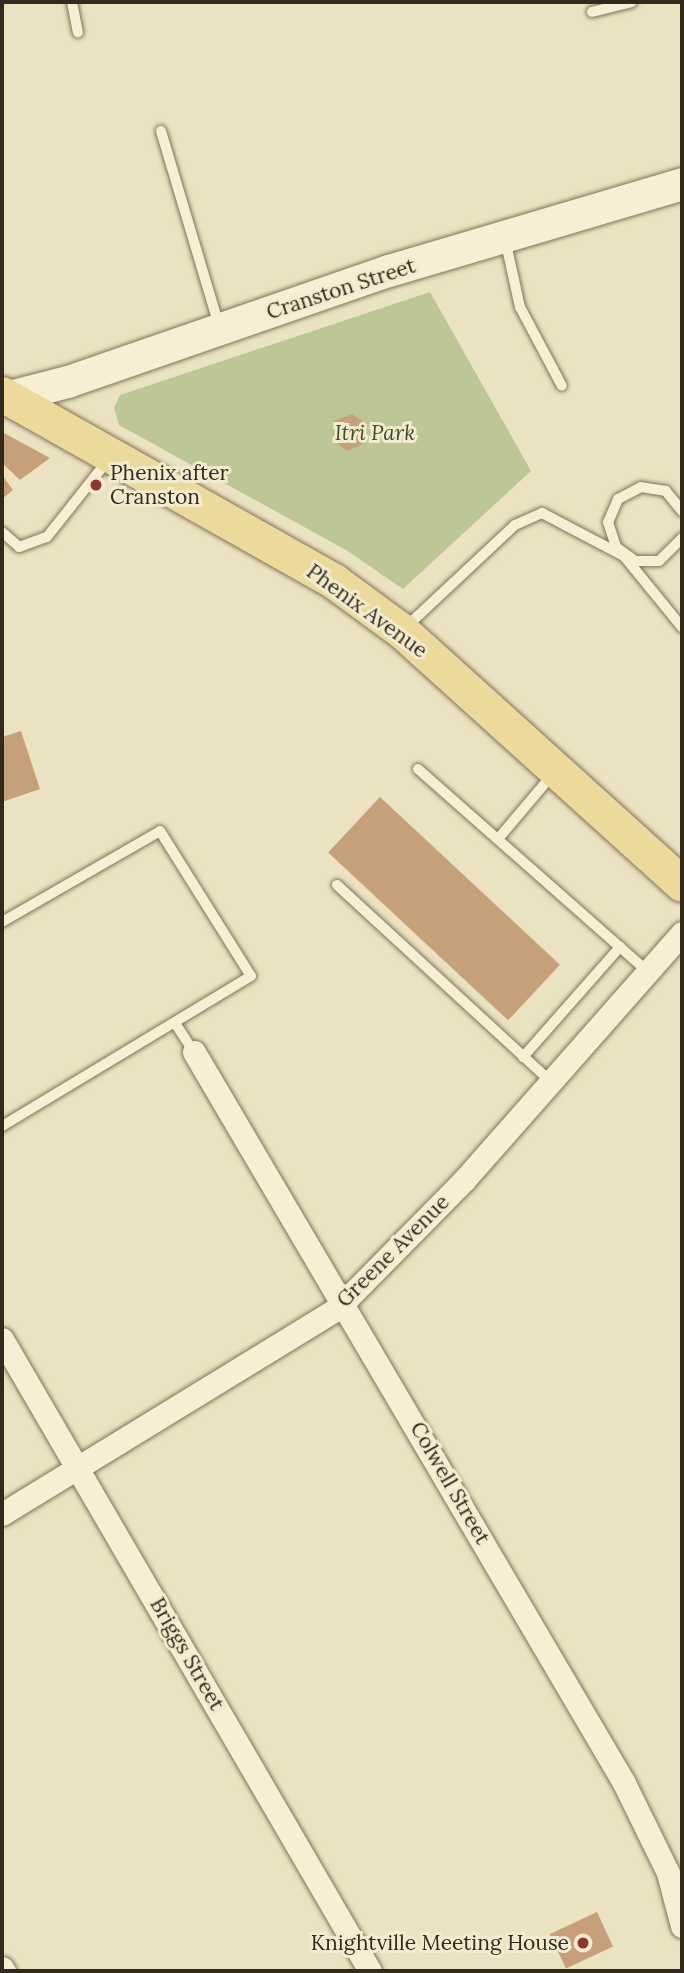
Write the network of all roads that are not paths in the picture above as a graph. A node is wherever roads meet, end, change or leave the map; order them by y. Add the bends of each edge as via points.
1 (72, 2) edge
2 (632, 2) edge
3 (592, 12) dead end
4 (78, 32) dead end
5 (162, 131) dead end
6 (682, 184) edge
7 (505, 239) junction
8 (220, 329) junction
9 (562, 386) dead end
10 (4, 397) edge
11 (111, 454) junction
12 (682, 511) edge
13 (2, 532) edge
14 (682, 538) edge
15 (624, 556) junction
16 (682, 627) edge
17 (401, 631) junction
18 (418, 769) dead end
19 (556, 771) junction
20 (498, 839) junction
21 (682, 884) edge
22 (337, 885) dead end
23 (2, 922) edge
24 (682, 933) edge
25 (620, 947) junction
26 (647, 971) junction
27 (175, 1023) junction
28 (194, 1052) joint
29 (523, 1057) junction
30 (549, 1080) junction
31 (2, 1126) edge
32 (343, 1303) junction
33 (2, 1339) edge
34 (80, 1470) junction
35 (2, 1514) edge
36 (675, 1869) edge
37 (682, 1926) edge
38 (370, 1971) edge

1 - 4 lane
2 - 3 lane
5 - 8 lane
6 - 7 main road, Cranston Street
7 - 8 main road, Cranston Street via 389,271
7 - 9 lane via 520,307
8 - 10 main road, Cranston Street via 68,383
10 - 11 main road, Phenix Avenue
11 - 13 lane via 94,483 47,537 19,547
11 - 17 main road, Phenix Avenue via 335,582
12 - 15 lane via 666,491 641,487 628,491 611,510 608,523 610,536
14 - 15 lane via 659,561 647,563
15 - 16 lane
15 - 17 lane via 551,516 531,515
17 - 19 main road, Phenix Avenue
18 - 20 lane
19 - 20 lane
19 - 21 main road, Phenix Avenue
20 - 25 lane
22 - 29 lane
23 - 27 lane via 160,831 251,976
24 - 26 street, Greene Avenue
25 - 26 lane
25 - 29 lane
26 - 30 street, Greene Avenue
27 - 28 lane
27 - 31 lane
28 - 32 street, Colwell Street
29 - 30 lane
30 - 32 street, Greene Avenue via 465,1179
32 - 34 street, Greene Avenue
32 - 36 street, Colwell Street
33 - 34 street, Briggs Street
34 - 35 street, Greene Avenue
34 - 38 street, Briggs Street
36 - 37 street, Colwell Street

